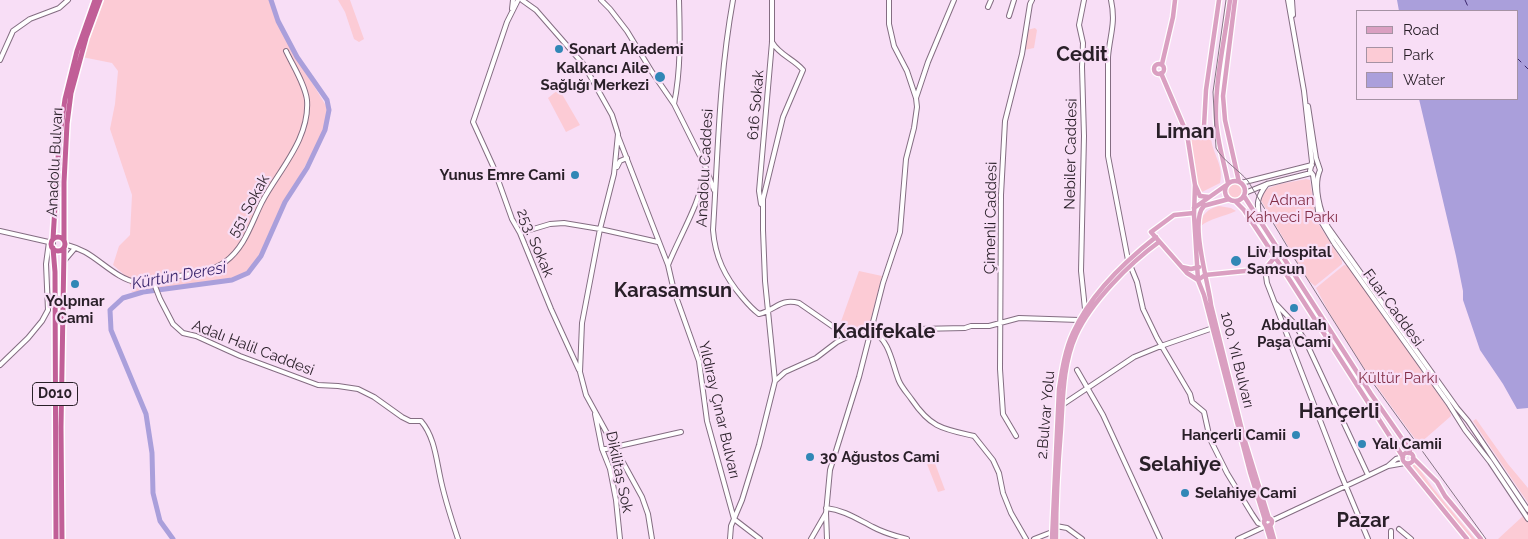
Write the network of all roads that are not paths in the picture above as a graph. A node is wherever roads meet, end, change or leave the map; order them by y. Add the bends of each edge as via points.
1 (68, 0) edge
2 (95, 0) edge
3 (100, 0) edge
4 (513, 0) edge
5 (518, 0) edge
6 (522, 0) edge
7 (528, 0) edge
8 (601, 0) edge
9 (679, 0) edge
10 (733, 0) edge
11 (772, 0) edge
12 (889, 0) edge
13 (954, 0) edge
14 (991, 0) edge
15 (1014, 0) edge
16 (1032, 0) edge
17 (1084, 0) edge
18 (1111, 0) edge
19 (1174, 0) edge
20 (1219, 0) edge
21 (1230, 0) edge
22 (1235, 0) edge
23 (1290, 0) edge
24 (531, 6) junction
25 (988, 7) dead end
26 (512, 9) junction
27 (1009, 16) dead end
28 (772, 42) junction
29 (286, 52) dead end
30 (0, 60) edge
31 (1160, 64) junction
32 (1161, 73) junction
33 (916, 98) junction
34 (674, 104) junction
35 (618, 134) junction
36 (1186, 134) junction
37 (624, 151) junction
38 (616, 156) junction
39 (627, 158) junction
40 (1317, 165) junction
41 (1311, 166) junction
42 (706, 168) junction
43 (614, 174) junction
44 (1226, 174) junction
45 (1314, 174) junction
46 (1240, 182) junction
47 (1227, 184) junction
48 (1267, 184) junction
49 (1195, 186) junction
50 (1220, 190) junction
51 (715, 192) junction
52 (1245, 194) junction
53 (1209, 196) junction
54 (1228, 199) junction
55 (1236, 202) junction
56 (1204, 206) junction
57 (1195, 209) junction
58 (762, 212) junction
59 (1260, 221) junction
60 (600, 229) junction
61 (0, 231) edge
62 (520, 232) junction
63 (1157, 240) junction
64 (658, 242) junction
65 (52, 243) junction
66 (64, 244) junction
67 (75, 248) junction
68 (1275, 257) junction
69 (64, 261) junction
70 (1129, 262) junction
71 (668, 266) junction
72 (1181, 266) junction
73 (1203, 267) junction
74 (1197, 268) junction
75 (1265, 269) junction
76 (1283, 269) junction
77 (1205, 275) junction
78 (1198, 280) junction
79 (153, 281) junction
80 (1275, 303) junction
81 (1085, 309) junction
82 (768, 312) junction
83 (1079, 320) junction
84 (1001, 323) junction
85 (835, 328) dead end
86 (1213, 328) junction
87 (870, 330) junction
88 (1161, 346) junction
89 (0, 365) edge
90 (1078, 370) dead end
91 (580, 372) junction
92 (775, 381) junction
93 (1088, 388) junction
94 (1062, 405) junction
95 (594, 410) junction
96 (1462, 413) junction
97 (1457, 418) junction
98 (1471, 425) junction
99 (1465, 430) junction
100 (681, 432) dead end
101 (1016, 436) dead end
102 (616, 446) junction
103 (602, 449) junction
104 (1409, 453) junction
105 (1402, 457) junction
106 (1413, 458) junction
107 (1394, 460) junction
108 (1406, 463) junction
109 (1398, 465) junction
110 (1388, 466) junction
111 (1368, 475) junction
112 (1347, 485) junction
113 (1528, 510) edge
114 (826, 511) junction
115 (734, 519) junction
116 (1528, 519) edge
117 (1268, 523) junction
118 (1056, 526) junction
119 (1399, 529) dead end
120 (1391, 531) dead end
121 (1052, 532) junction
122 (56, 539) edge
123 (62, 539) edge
124 (458, 539) edge
125 (620, 539) edge
126 (652, 539) edge
127 (730, 539) edge
128 (760, 539) edge
129 (811, 539) edge
130 (827, 539) edge
131 (907, 539) edge
132 (1026, 539) edge
133 (1034, 539) edge
134 (1052, 539) edge
135 (1056, 539) edge
136 (1082, 539) edge
137 (1160, 539) edge
138 (1238, 539) edge
139 (1270, 539) edge
140 (1274, 539) edge
141 (1368, 539) edge
142 (1391, 539) edge
143 (1411, 539) edge
144 (1467, 539) edge
145 (1481, 539) edge

1 - 30 street via 14,31
2 - 65 highway, Anadolu Bulvarı / D010 via 76,50 65,99
3 - 66 highway, Anadolu Bulvarı / D010 via 86,38 66,124
4 - 26 street
5 - 26 street
6 - 24 street
7 - 24 street
8 - 34 street via 627,31
9 - 34 street via 680,48
10 - 51 street, Anadolu Caddesi via 721,84
11 - 28 street, 616 Sokak
12 - 33 street via 889,24 894,46
13 - 33 street
14 - 25 street
15 - 27 street
16 - 84 street, Çimenli Caddesi via 1005,121 1001,195
17 - 81 street, Nebiler Caddesi via 1079,25 1083,43 1081,271
18 - 70 street via 1114,24 1108,59 1108,156
19 - 31 main road via 1173,17
20 - 36 main road via 1204,126
21 - 44 main road via 1216,118
22 - 46 main road via 1224,96 1225,120
23 - 40 street
23 - 41 street via 1310,138
24 - 35 street, Yıldıray Çınar Bulvarı via 584,65 612,115
26 - 62 street, 253. Sokak via 473,122
28 - 58 street, 616 Sokak via 759,192
28 - 58 street via 803,70 778,131
29 - 79 street, 551 Sokak via 305,90 307,113 292,154 262,202 244,241 216,268
31 - 32 main road via 1164,68
31 - 32 main road via 1155,70
32 - 36 main road, 100. Yıl Bulvarı
33 - 87 street via 914,128 906,159 900,232
34 - 42 street
35 - 37 street, Yıldıray Çınar Bulvarı
35 - 38 street
36 - 49 main road, 100. Yıl Bulvarı
37 - 38 street
37 - 39 street, Yıldıray Çınar Bulvarı
38 - 43 street
39 - 43 street via 620,161
39 - 64 street, Yıldıray Çınar Bulvarı
40 - 41 street
40 - 45 street via 1320,170
41 - 45 street
41 - 46 street
42 - 51 street
42 - 71 street via 696,204
43 - 60 street
44 - 47 main road
44 - 50 main road
45 - 48 street
45 - 96 street, Fuar Caddesi via 1328,227
45 - 97 street, Fuar Caddesi via 1316,209 1323,226
46 - 47 main road
46 - 52 main road
47 - 50 main road
47 - 54 main road via 1225,194
48 - 52 street
48 - 59 street via 1260,194 1257,208
49 - 53 main road via 1200,196
49 - 57 main road, 100. Yıl Bulvarı
50 - 53 main road
51 - 82 street, Anadolu Caddesi via 713,230 719,261 730,282 754,311 759,314
52 - 55 main road
52 - 59 main road
53 - 57 main road
54 - 55 main road
54 - 56 main road
55 - 68 main road
56 - 57 main road
56 - 73 main road, 100. Yıl Bulvarı via 1200,211 1199,224
57 - 63 main road via 1174,215 1151,232
57 - 74 main road, 100. Yıl Bulvarı
58 - 82 street
59 - 104 main road
60 - 62 street via 564,223
60 - 64 street
60 - 91 street via 582,323
61 - 65 street
62 - 91 street, 253. Sokak
63 - 70 main road, 2.Bulvar Yolu
63 - 72 main road
64 - 71 street, Yıldıray Çınar Bulvarı
65 - 66 highway via 61,238
65 - 66 highway via 59,251
65 - 89 street via 46,264 46,315
65 - 122 highway, Anadolu Bulvarı / D010 via 55,272
66 - 67 street, 551 Sokak
66 - 69 highway, Anadolu Bulvarı / D010
67 - 69 street
67 - 79 street, 551 Sokak via 126,280
68 - 75 main road
68 - 76 main road
69 - 123 highway, Anadolu Bulvarı / D010
70 - 81 main road, 2.Bulvar Yolu
70 - 88 street via 1143,309
70 - 94 main road, 2.Bulvar Yolu via 1076,335 1066,365
71 - 115 street, Yıldıray Çınar Bulvarı via 699,361 707,421
72 - 74 main road
72 - 78 main road
73 - 74 main road
73 - 77 main road, 100. Yıl Bulvarı
74 - 78 main road, 100. Yıl Bulvarı
75 - 76 main road
75 - 77 main road
75 - 80 street
76 - 105 main road
77 - 78 main road
77 - 117 main road, 100. Yıl Bulvarı
78 - 86 main road, 100. Yıl Bulvarı
79 - 124 street, Adalı Halil Caddesi via 173,324 183,333 318,385 358,389 402,417 421,422 437,454
80 - 111 street via 1306,342
80 - 112 street
81 - 83 main road, 2.Bulvar Yolu
82 - 85 street via 777,304 793,301
82 - 92 street
83 - 84 street via 1019,318
83 - 121 main road, 2.Bulvar Yolu via 1068,346 1059,389
84 - 87 street via 965,328
84 - 101 street, Çimenli Caddesi via 1003,414
86 - 88 street
86 - 117 main road, 100. Yıl Bulvarı via 1229,394
87 - 92 street via 857,332 837,342
87 - 114 street via 830,470
87 - 132 street via 883,339 900,382 922,415 949,431 974,436 993,460 1011,513
88 - 93 street via 1134,358
88 - 117 street via 1192,402 1204,412 1210,440 1231,480 1258,523
90 - 93 street
91 - 95 street
92 - 115 street via 759,445
93 - 94 street
93 - 137 street
94 - 118 main road, 2.Bulvar Yolu
95 - 102 street
95 - 103 street, Dikilitaş Sok
96 - 97 street
96 - 98 street, Fuar Caddesi
97 - 99 street, Fuar Caddesi
98 - 99 street via 1469,430
98 - 113 street, Fuar Caddesi
99 - 116 street, Fuar Caddesi
100 - 102 street
102 - 103 street
102 - 126 street via 642,497
103 - 125 street, Dikilitaş Sok via 612,478
104 - 105 main road
104 - 106 main road
105 - 107 street
105 - 108 main road
106 - 108 main road
106 - 145 main road
107 - 109 street
107 - 110 street
108 - 109 street
108 - 144 main road
109 - 110 street
110 - 111 street
111 - 112 street
112 - 117 street
112 - 141 street
114 - 129 street
114 - 130 street
114 - 131 street via 838,509 874,528
115 - 127 street
115 - 128 street
117 - 138 street
117 - 139 main road, 100. Yıl Bulvarı
117 - 140 main road, 100. Yıl Bulvarı
118 - 135 main road, 2.Bulvar Yolu
118 - 136 street via 1067,528
119 - 143 street
120 - 142 street
121 - 133 street
121 - 134 main road, 2.Bulvar Yolu

